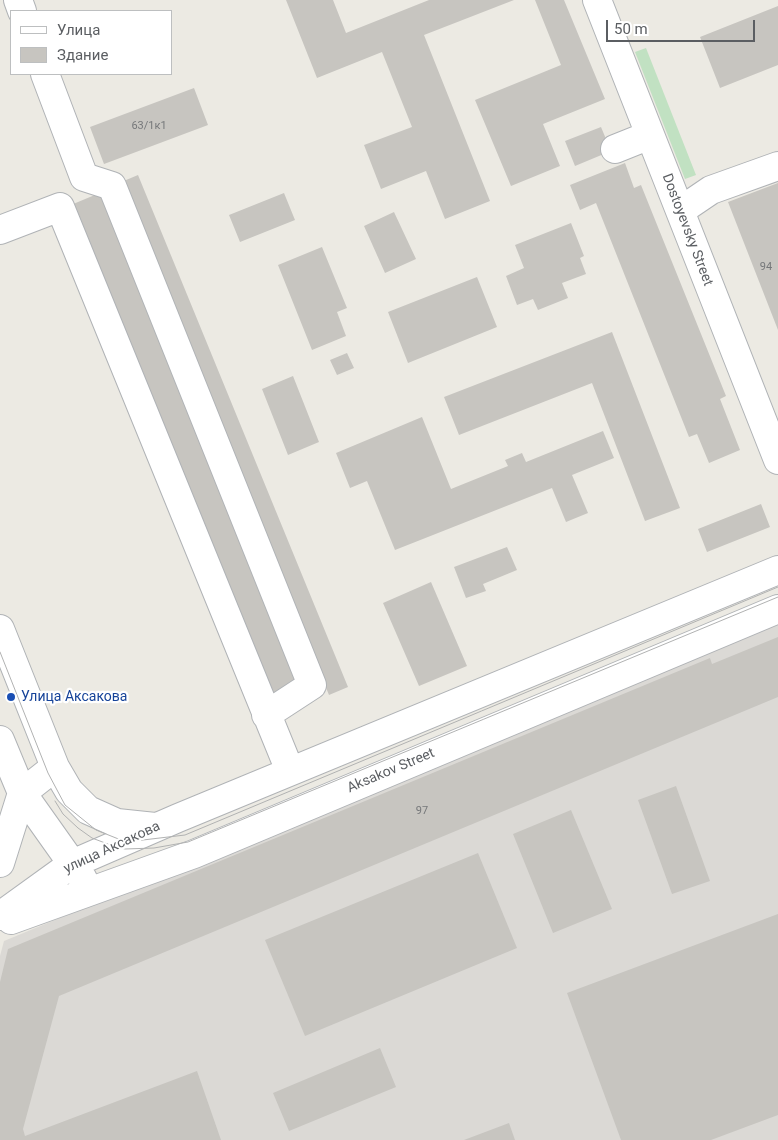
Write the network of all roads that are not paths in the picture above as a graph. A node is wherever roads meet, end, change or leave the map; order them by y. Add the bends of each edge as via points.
1 (602, 2) edge
2 (45, 75) edge
3 (650, 135) junction
4 (615, 149) dead end
5 (778, 166) edge
6 (84, 177) junction
7 (60, 207) junction
8 (680, 211) junction
9 (0, 230) edge
10 (778, 460) edge
11 (778, 570) edge
12 (778, 609) edge
13 (0, 629) edge
14 (266, 715) junction
15 (0, 740) edge
16 (55, 767) junction
17 (290, 772) junction
18 (22, 793) junction
19 (167, 822) junction
20 (0, 863) edge
21 (72, 864) junction
22 (91, 890) junction
23 (0, 916) edge
24 (0, 924) edge

1 - 3 street, Dostoyevsky Street
2 - 6 street
3 - 4 street
3 - 8 street, Dostoyevsky Street
5 - 8 street via 711,190
6 - 7 street
6 - 14 street via 112,186 312,685
7 - 9 street
7 - 14 street
8 - 10 street, Dostoyevsky Street
11 - 17 street, улица Аксакова
12 - 22 street, Aksakov Street via 194,854
13 - 16 street
14 - 17 street
15 - 18 street
16 - 18 street
16 - 19 street via 69,790 88,810 116,823
17 - 19 street, улица Аксакова
18 - 20 street
18 - 21 street
19 - 21 street, улица Аксакова
21 - 22 street
21 - 23 street, улица Аксакова
22 - 24 street, Aksakov Street

